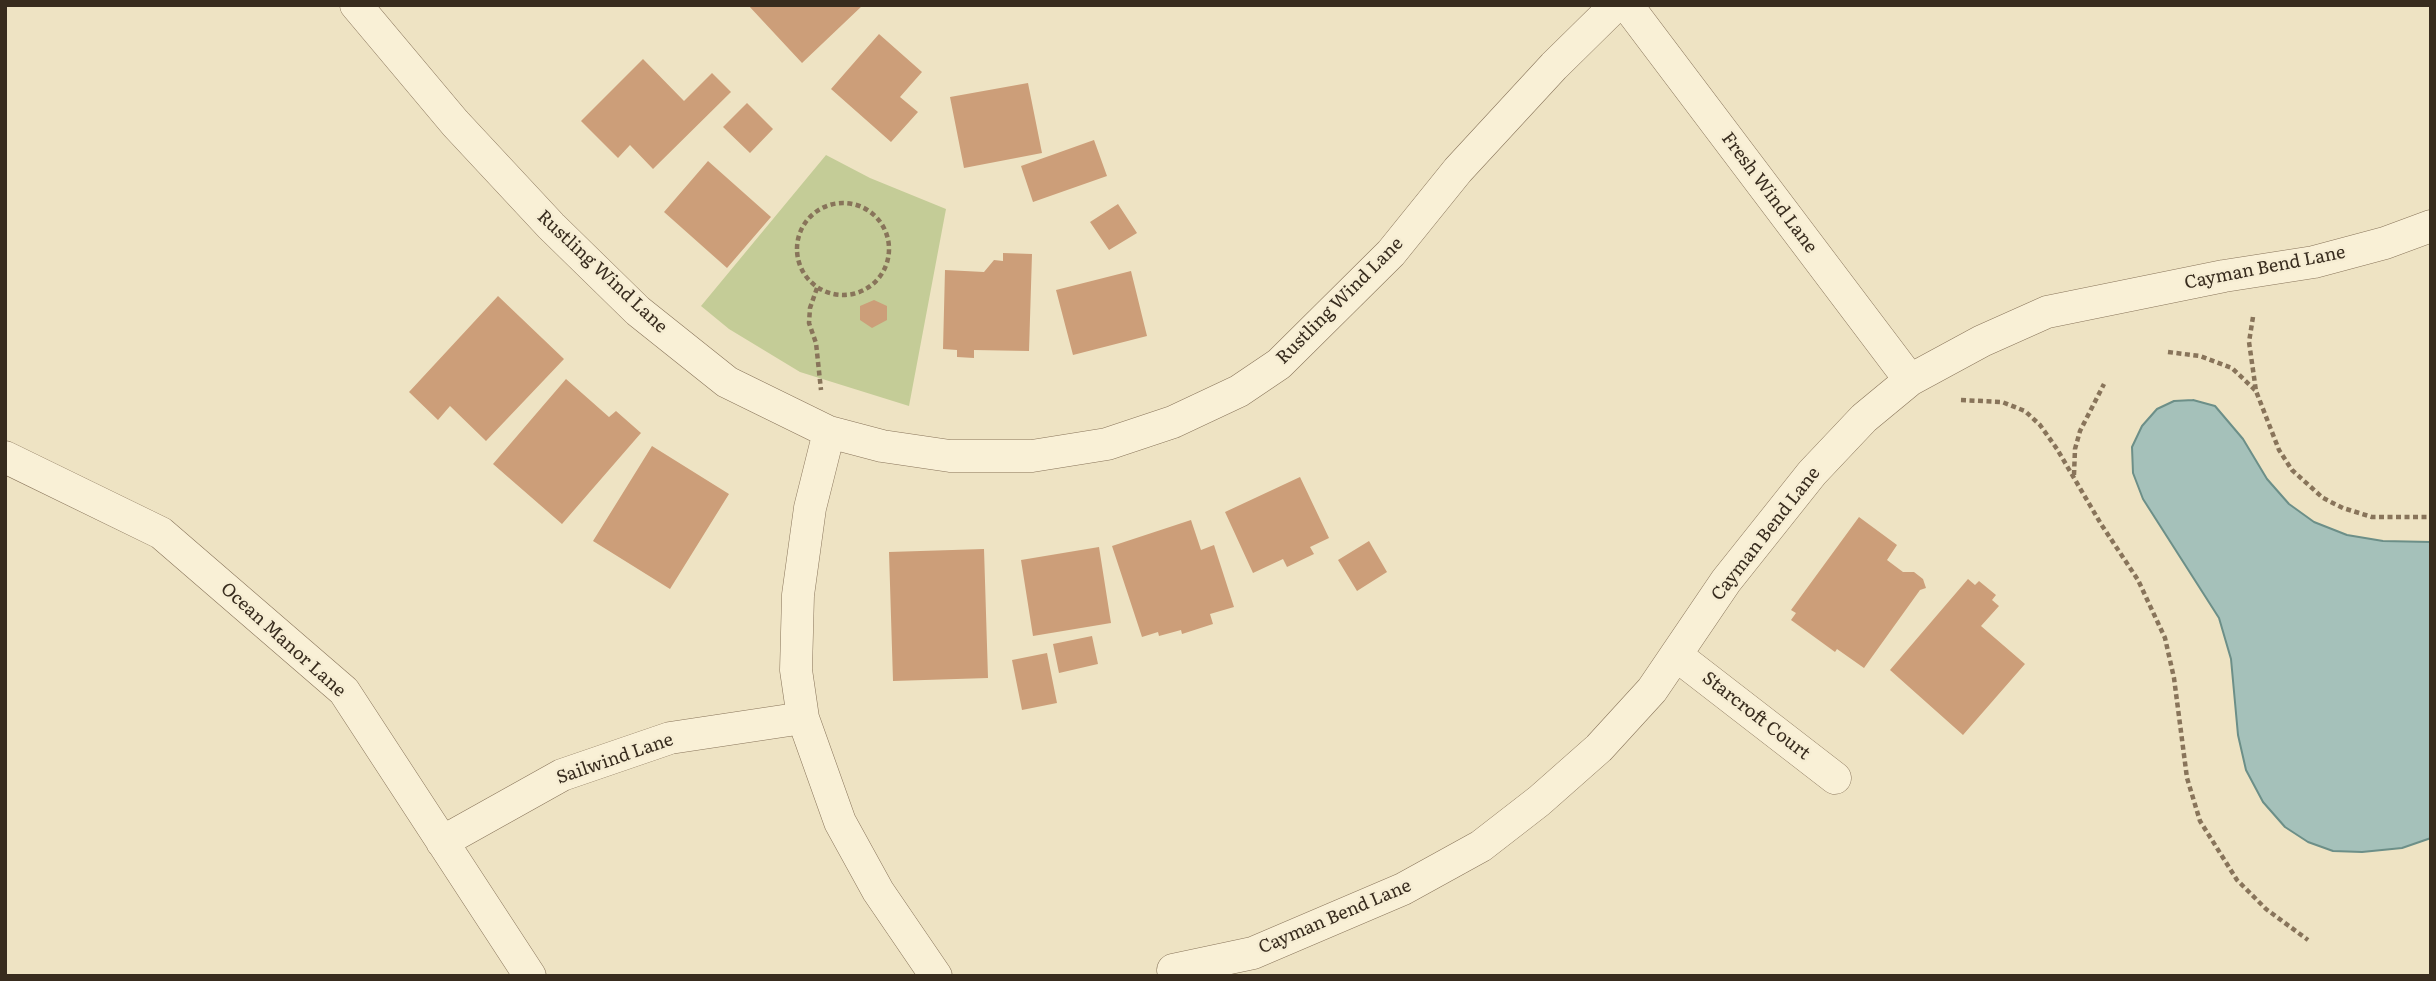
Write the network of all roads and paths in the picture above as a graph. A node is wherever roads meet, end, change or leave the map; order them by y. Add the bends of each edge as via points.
1 (356, 5) edge
2 (1616, 5) edge
3 (1627, 5) edge
4 (2431, 226) edge
5 (817, 288) junction
6 (2253, 317) dead end
7 (2168, 352) dead end
8 (1910, 380) junction
9 (2104, 384) dead end
10 (2256, 391) junction
11 (819, 395) dead end
12 (1961, 400) dead end
13 (829, 432) junction
14 (5, 457) edge
15 (2074, 476) junction
16 (2431, 516) edge
17 (1676, 655) junction
18 (803, 718) junction
19 (1835, 778) dead end
20 (442, 842) junction
21 (2308, 940) dead end
22 (1173, 970) dead end
23 (530, 976) edge
24 (936, 976) edge

1 - 13 street, Rustling Wind Lane via 455,123 638,311 727,382
2 - 13 street, Rustling Wind Lane via 1458,170 1391,253 1279,364 1238,391 1173,422 1107,444 1032,456 950,456
3 - 8 street, Fresh Wind Lane
4 - 8 street, Cayman Bend Lane via 2314,262 2047,312
5 - 5 path via 839,295 858,293 874,283 886,267 889,249 885,230 874,215 857,205 838,203 820,209 808,220 797,250 800,266
5 - 11 path via 809,323 816,342
6 - 10 path via 2249,342
7 - 10 path via 2200,356 2232,368
8 - 17 street, Cayman Bend Lane via 1864,418 1812,473 1726,581
9 - 15 path via 2080,431
10 - 16 path via 2279,450 2292,470 2323,498 2372,517
12 - 15 path via 2003,402 2025,411 2040,425
13 - 18 street via 810,508 798,595 796,670
14 - 20 street, Ocean Manor Lane via 161,533 344,691
15 - 21 path via 2138,580 2165,638 2187,778 2200,821 2236,880
17 - 19 street, Starcroft Court
17 - 22 street, Cayman Bend Lane via 1652,690 1599,748 1481,846 1403,889 1253,953
18 - 20 street, Sailwind Lane via 670,738 562,775
18 - 24 street via 840,822 877,891
20 - 23 street, Ocean Manor Lane

